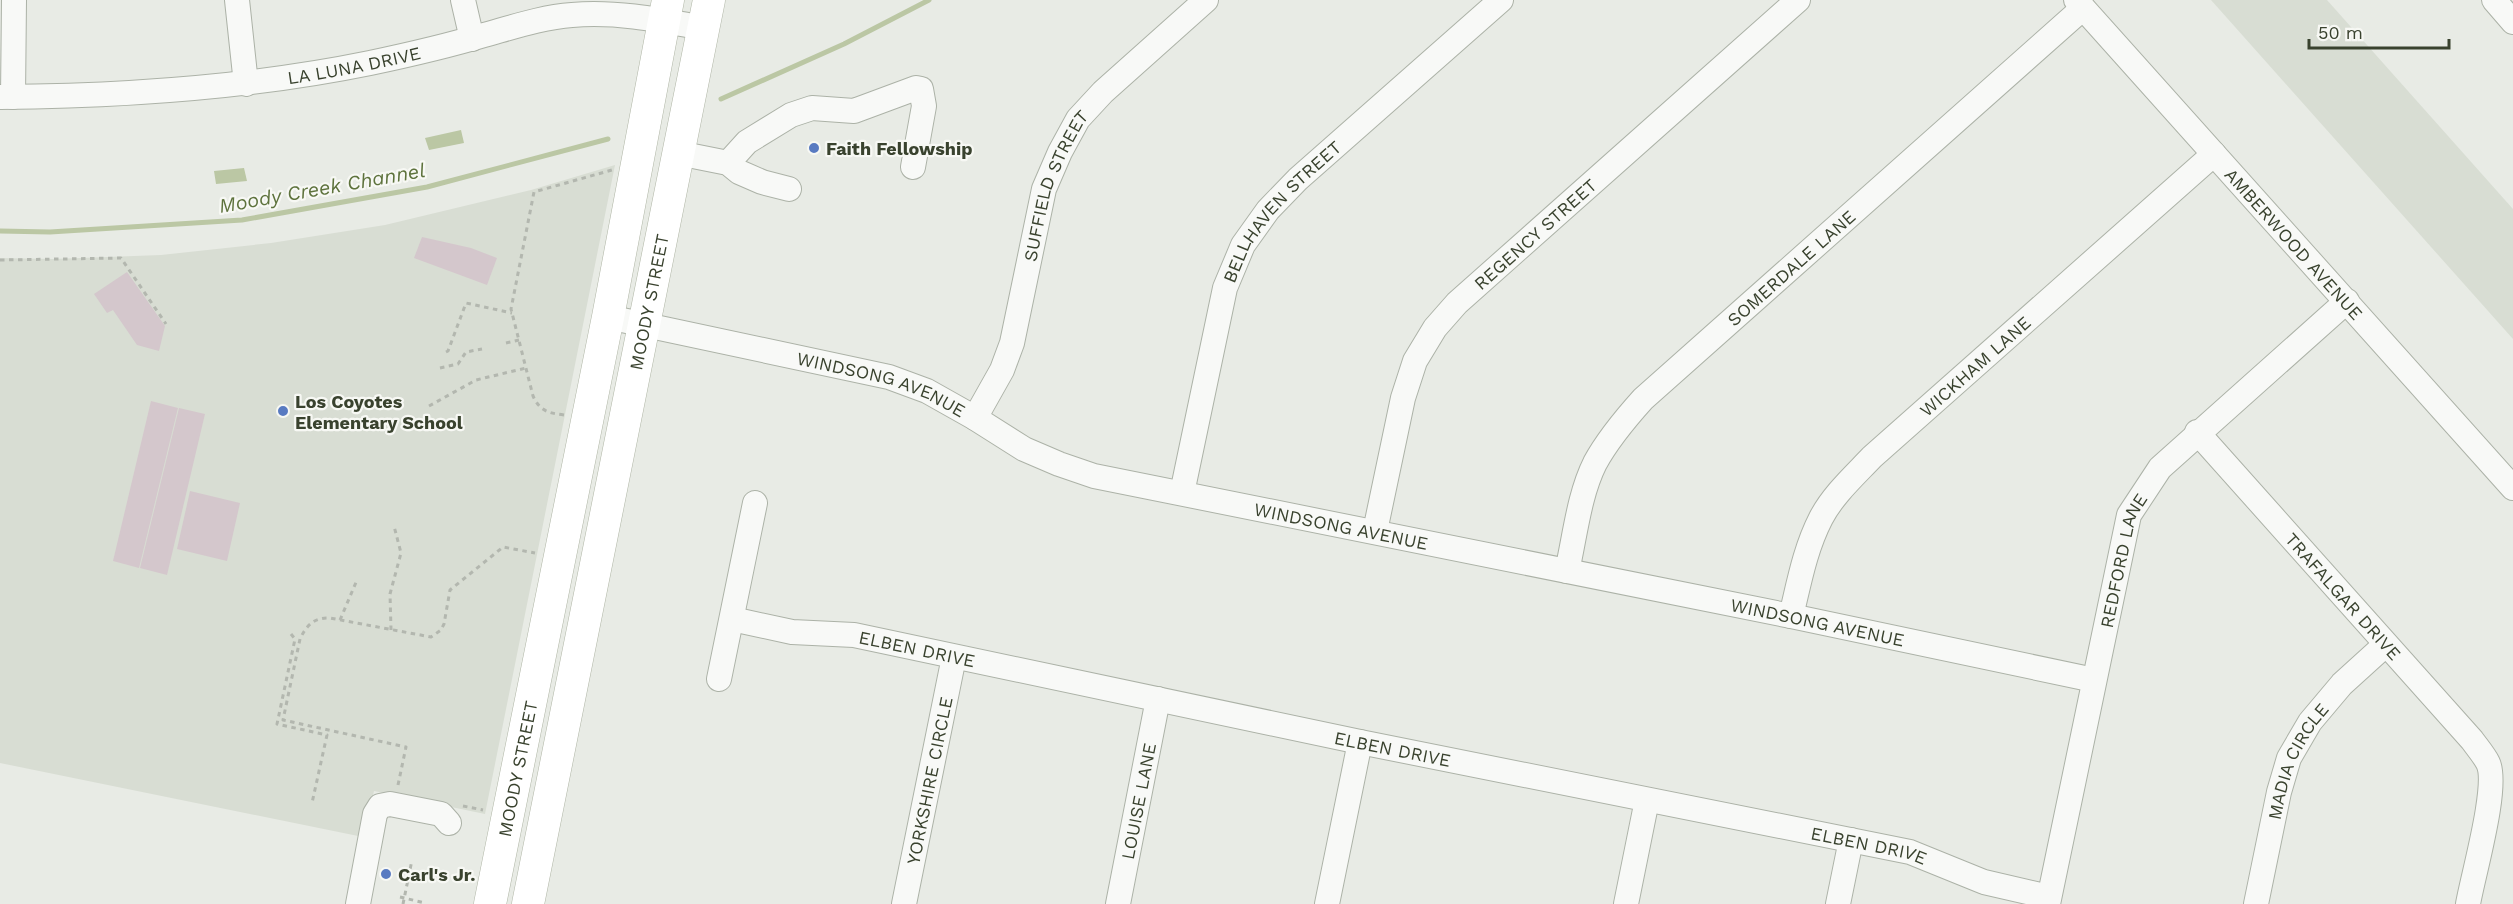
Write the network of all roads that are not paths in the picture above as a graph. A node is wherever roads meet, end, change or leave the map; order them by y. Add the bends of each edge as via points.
1 (14, 0) edge
2 (237, 0) edge
3 (463, 0) edge
4 (1206, 0) edge
5 (1501, 0) edge
6 (1798, 0) edge
7 (2494, 0) edge
8 (2079, 4) edge
9 (666, 10) edge
10 (706, 14) edge
11 (2513, 22) edge
12 (472, 39) junction
13 (246, 84) junction
14 (7, 97) edge
15 (678, 153) junction
16 (2214, 154) junction
17 (728, 163) junction
18 (914, 167) dead end
19 (789, 189) dead end
20 (2347, 301) junction
21 (608, 317) junction
22 (644, 325) junction
23 (975, 418) junction
24 (2197, 432) junction
25 (2513, 488) edge
26 (1182, 493) junction
27 (755, 503) dead end
28 (1375, 531) junction
29 (1567, 571) junction
30 (552, 598) junction
31 (587, 605) junction
32 (1791, 616) junction
33 (732, 619) junction
34 (2385, 645) junction
35 (954, 657) junction
36 (719, 679) dead end
37 (2094, 680) junction
38 (1158, 699) junction
39 (1360, 742) junction
40 (1647, 800) junction
41 (451, 813) road end
42 (1851, 840) junction
43 (2049, 900) edge
44 (358, 904) edge
45 (490, 904) edge
46 (528, 904) edge
47 (904, 904) edge
48 (1118, 904) edge
49 (1327, 904) edge
50 (1626, 904) edge
51 (1838, 904) edge
52 (2256, 904) edge
53 (2468, 904) edge

1 - 14 street
2 - 13 street
3 - 12 street
4 - 23 street, SUFFIELD STREET via 1102,92 1078,119 1059,152 1044,189 1012,343
5 - 26 street, BELLHAVEN STREET via 1298,179 1268,210 1243,245 1225,288
6 - 28 street, REGENCY STREET via 1456,303 1434,328 1415,361 1403,398
7 - 11 street
8 - 16 street, AMBERWOOD AVENUE
8 - 29 street, SOMERDALE LANE via 1643,399 1617,428 1595,463
9 - 10 street, LA LUNA DRIVE
9 - 12 street, LA LUNA DRIVE via 571,15
9 - 21 main road, MOODY STREET
10 - 15 main road, MOODY STREET
12 - 13 street, LA LUNA DRIVE via 369,63
13 - 14 street, LA LUNA DRIVE
15 - 17 street
15 - 22 main road, MOODY STREET
16 - 20 street, AMBERWOOD AVENUE
16 - 32 street, WICKHAM LANE via 1841,489 1822,516 1809,545
17 - 18 street via 747,142 791,115 812,108 854,111 916,88 921,89 924,106
17 - 19 street via 762,182
20 - 24 street, REDFORD LANE
20 - 25 street, AMBERWOOD AVENUE
21 - 22 street, WINDSONG AVENUE
21 - 30 main road, MOODY STREET
22 - 23 street, WINDSONG AVENUE via 889,378 927,391
22 - 31 main road, MOODY STREET
23 - 26 street, WINDSONG AVENUE via 1024,449 1059,464 1094,476
24 - 34 street, TRAFALGAR DRIVE
24 - 37 street, REDFORD LANE via 2160,468 2129,515
26 - 28 street, WINDSONG AVENUE
27 - 33 street
28 - 29 street, WINDSONG AVENUE
29 - 32 street, WINDSONG AVENUE
30 - 31 main road
30 - 45 main road, MOODY STREET
31 - 46 main road, MOODY STREET
32 - 37 street, WINDSONG AVENUE
33 - 35 street, ELBEN DRIVE via 792,632 854,635
33 - 36 street
34 - 52 street, MADIA CIRCLE via 2316,714 2289,758
34 - 53 street, TRAFALGAR DRIVE via 2489,764 2492,782
35 - 38 street, ELBEN DRIVE
35 - 47 street, YORKSHIRE CIRCLE
37 - 43 street, REDFORD LANE
38 - 39 street, ELBEN DRIVE
38 - 48 street, LOUISE LANE
39 - 40 street, ELBEN DRIVE
39 - 49 street
40 - 42 street, ELBEN DRIVE
40 - 50 street
41 - 44 street via 381,806 375,814
42 - 43 street, ELBEN DRIVE via 1910,852 1984,882
42 - 51 street

